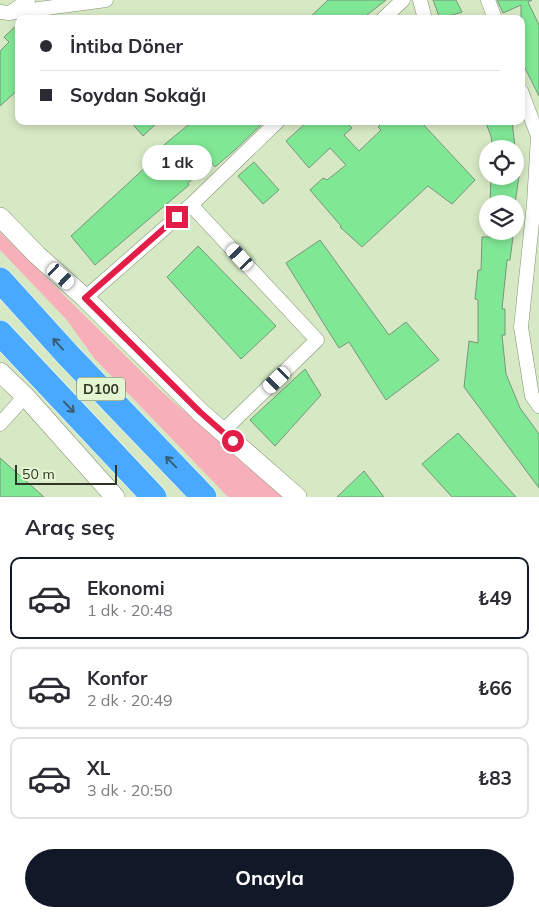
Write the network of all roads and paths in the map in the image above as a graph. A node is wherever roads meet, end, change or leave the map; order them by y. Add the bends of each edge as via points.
1 (28, 0) edge
2 (106, 0) edge
3 (403, 0) edge
4 (420, 0) edge
5 (488, 0) edge
6 (5, 13) edge
7 (387, 15) edge
8 (424, 15) edge
9 (494, 15) edge
10 (525, 102) edge
11 (274, 125) edge
12 (192, 205) junction
13 (0, 217) edge
14 (0, 280) edge
15 (85, 298) junction
16 (0, 333) edge
17 (0, 372) edge
18 (24, 396) junction
19 (539, 406) edge
20 (0, 424) edge
21 (223, 432) junction
22 (115, 497) edge
23 (154, 497) edge
24 (204, 497) edge
25 (297, 497) edge

1 - 6 street
2 - 6 street
3 - 7 street
4 - 8 street
5 - 9 street
10 - 19 street via 538,136 521,327 532,396
11 - 12 street
12 - 15 street
12 - 21 street via 317,340
13 - 15 main road
24 -> 14 highway, D100
15 - 21 main road
16 -> 23 highway, D100
17 - 18 main road
18 - 20 street
18 - 22 main road
21 - 25 main road

